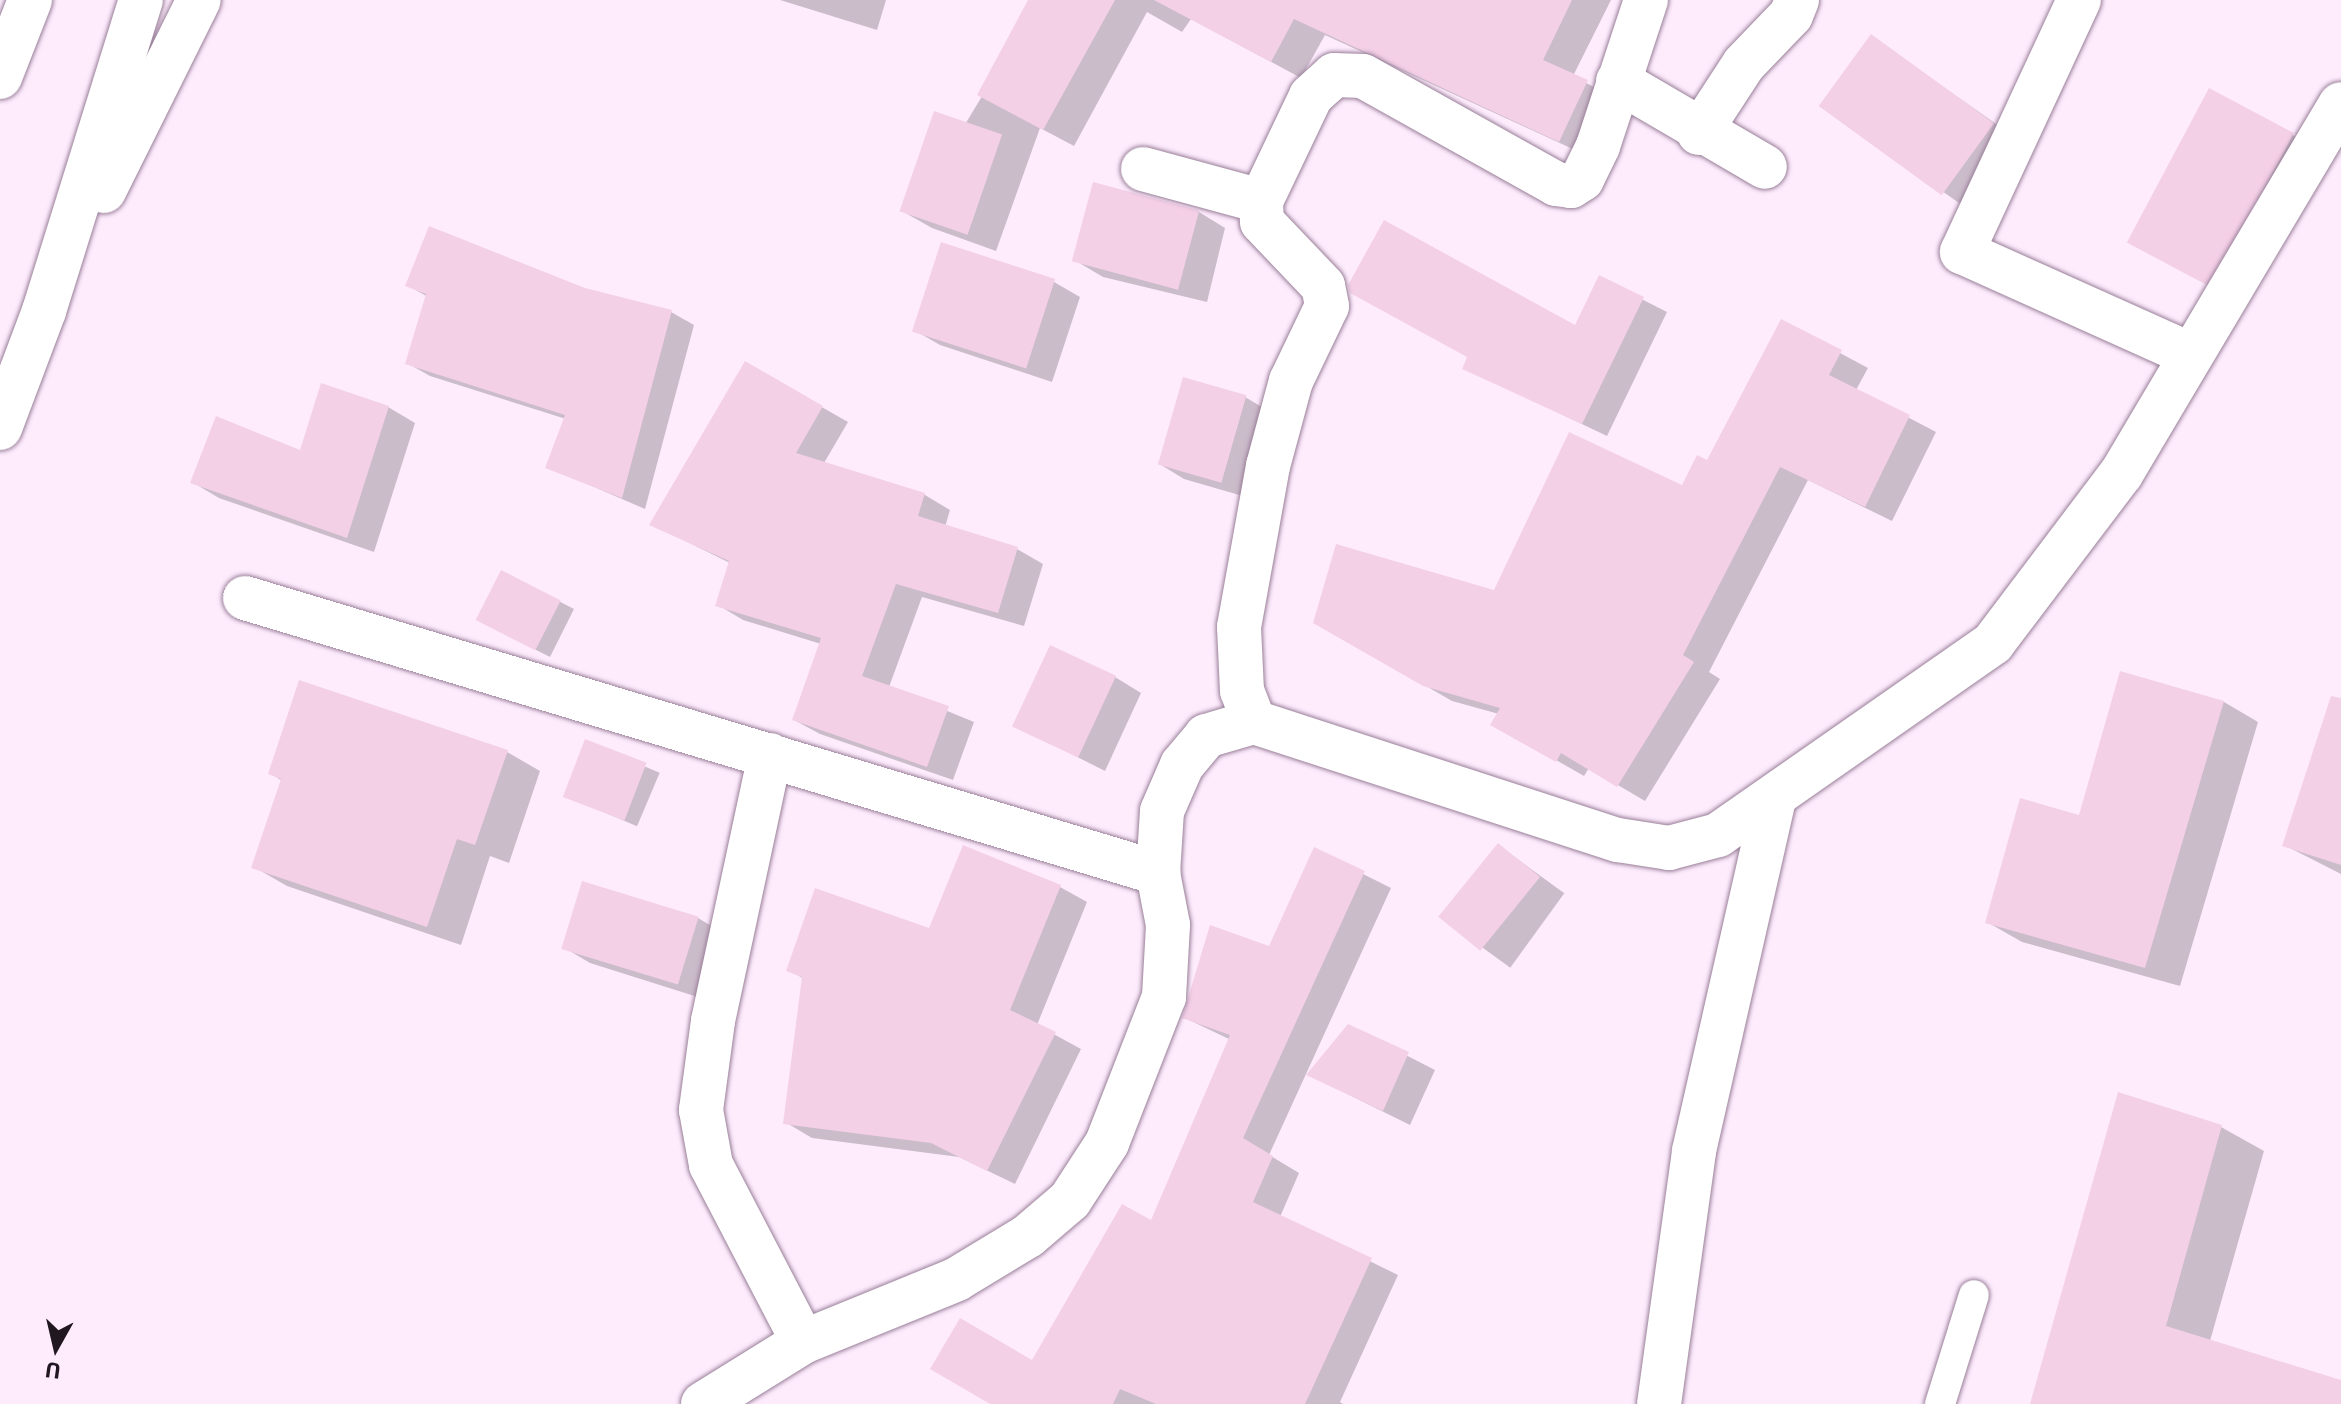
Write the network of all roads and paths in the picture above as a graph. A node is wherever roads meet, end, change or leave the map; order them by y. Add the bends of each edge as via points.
1 (30, 0) edge
2 (141, 0) edge
3 (199, 0) edge
4 (1646, 0) edge
5 (1797, 0) edge
6 (2079, 0) edge
7 (0, 77) edge
8 (1618, 81) junction
9 (2341, 104) edge
10 (1699, 133) junction
11 (1765, 167) dead end
12 (1143, 169) dead end
13 (1261, 201) junction
14 (44, 311) junction
15 (2191, 355) junction
16 (0, 428) edge
17 (245, 598) dead end
18 (1254, 722) junction
19 (770, 755) junction
20 (1773, 802) junction
21 (1158, 873) junction
22 (1974, 1295) dead end
23 (803, 1342) junction
24 (703, 1404) edge
25 (1659, 1404) edge
26 (1940, 1404) edge

1 - 7 main road
2 - 14 main road
3 - 14 main road
4 - 8 main road
5 - 10 main road via 1791,15 1744,64
6 - 15 main road via 1962,252
8 - 10 main road
8 - 13 main road via 1598,146 1582,179 1571,186 1556,184 1363,76 1334,75 1311,96
9 - 15 main road
10 - 11 main road
12 - 13 main road
13 - 18 main road via 1262,222 1323,286 1327,306 1291,381 1268,466 1239,627 1242,691
14 - 16 main road
15 - 20 main road via 2121,474 1993,643 1843,743
17 - 19 main road
18 - 20 main road via 1571,828 1669,848 1718,835
18 - 21 main road via 1206,736 1182,765 1162,811
19 - 21 main road
19 - 23 main road via 713,1021 701,1110 711,1165
20 - 25 main road via 1694,1151
21 - 23 main road via 1168,925 1164,997 1107,1143 1070,1200 1028,1236 957,1279
22 - 26 lane
23 - 24 main road

